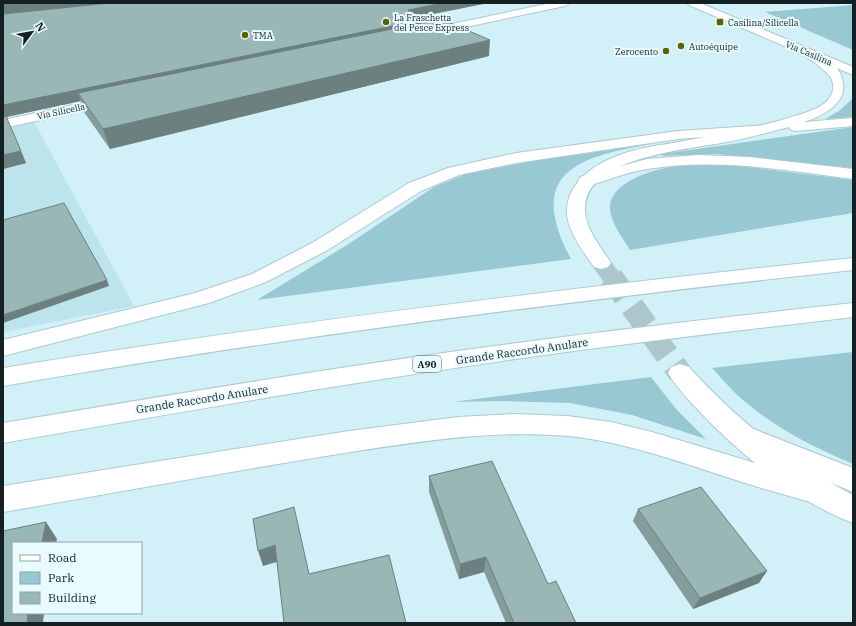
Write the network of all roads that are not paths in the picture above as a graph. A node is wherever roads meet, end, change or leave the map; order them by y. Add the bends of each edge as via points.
1 (565, 3) edge
2 (692, 3) edge
3 (707, 3) edge
4 (766, 34) junction
5 (413, 36) edge
6 (804, 52) junction
7 (853, 72) edge
8 (126, 98) edge
9 (853, 122) edge
10 (3, 124) edge
11 (767, 129) junction
12 (853, 174) edge
13 (586, 182) junction
14 (601, 263) tunnel mouth
15 (853, 264) edge
16 (853, 310) edge
17 (3, 348) edge
18 (680, 373) tunnel mouth
19 (3, 377) edge
20 (3, 433) edge
21 (738, 434) junction
22 (853, 480) edge
23 (818, 492) junction
24 (3, 499) edge
25 (853, 510) edge

1 - 5 main road
2 - 4 main road, Via Casilina
3 - 4 main road, Via Casilina
4 - 6 main road, Via Casilina
6 - 7 main road, Via Casilina
6 - 11 main road via 837,76 840,87 838,95 834,102 821,110
8 - 10 main road, Via Silicella
9 - 11 main road
11 - 13 main road via 623,159 603,169
11 - 17 main road via 693,134 602,146 516,158 454,171 415,187 319,247 253,280 177,304
12 - 13 main road via 743,162 696,160 647,164
13 - 14 main road via 578,196 576,212 582,232
15 - 19 main road via 528,301 202,346
16 - 20 main road, Grande Raccordo Anulare / A90 via 424,364
18 - 21 main road
21 - 22 main road
21 - 23 main road
23 - 24 main road via 624,434 569,426 532,424 451,428 380,438
23 - 25 main road

